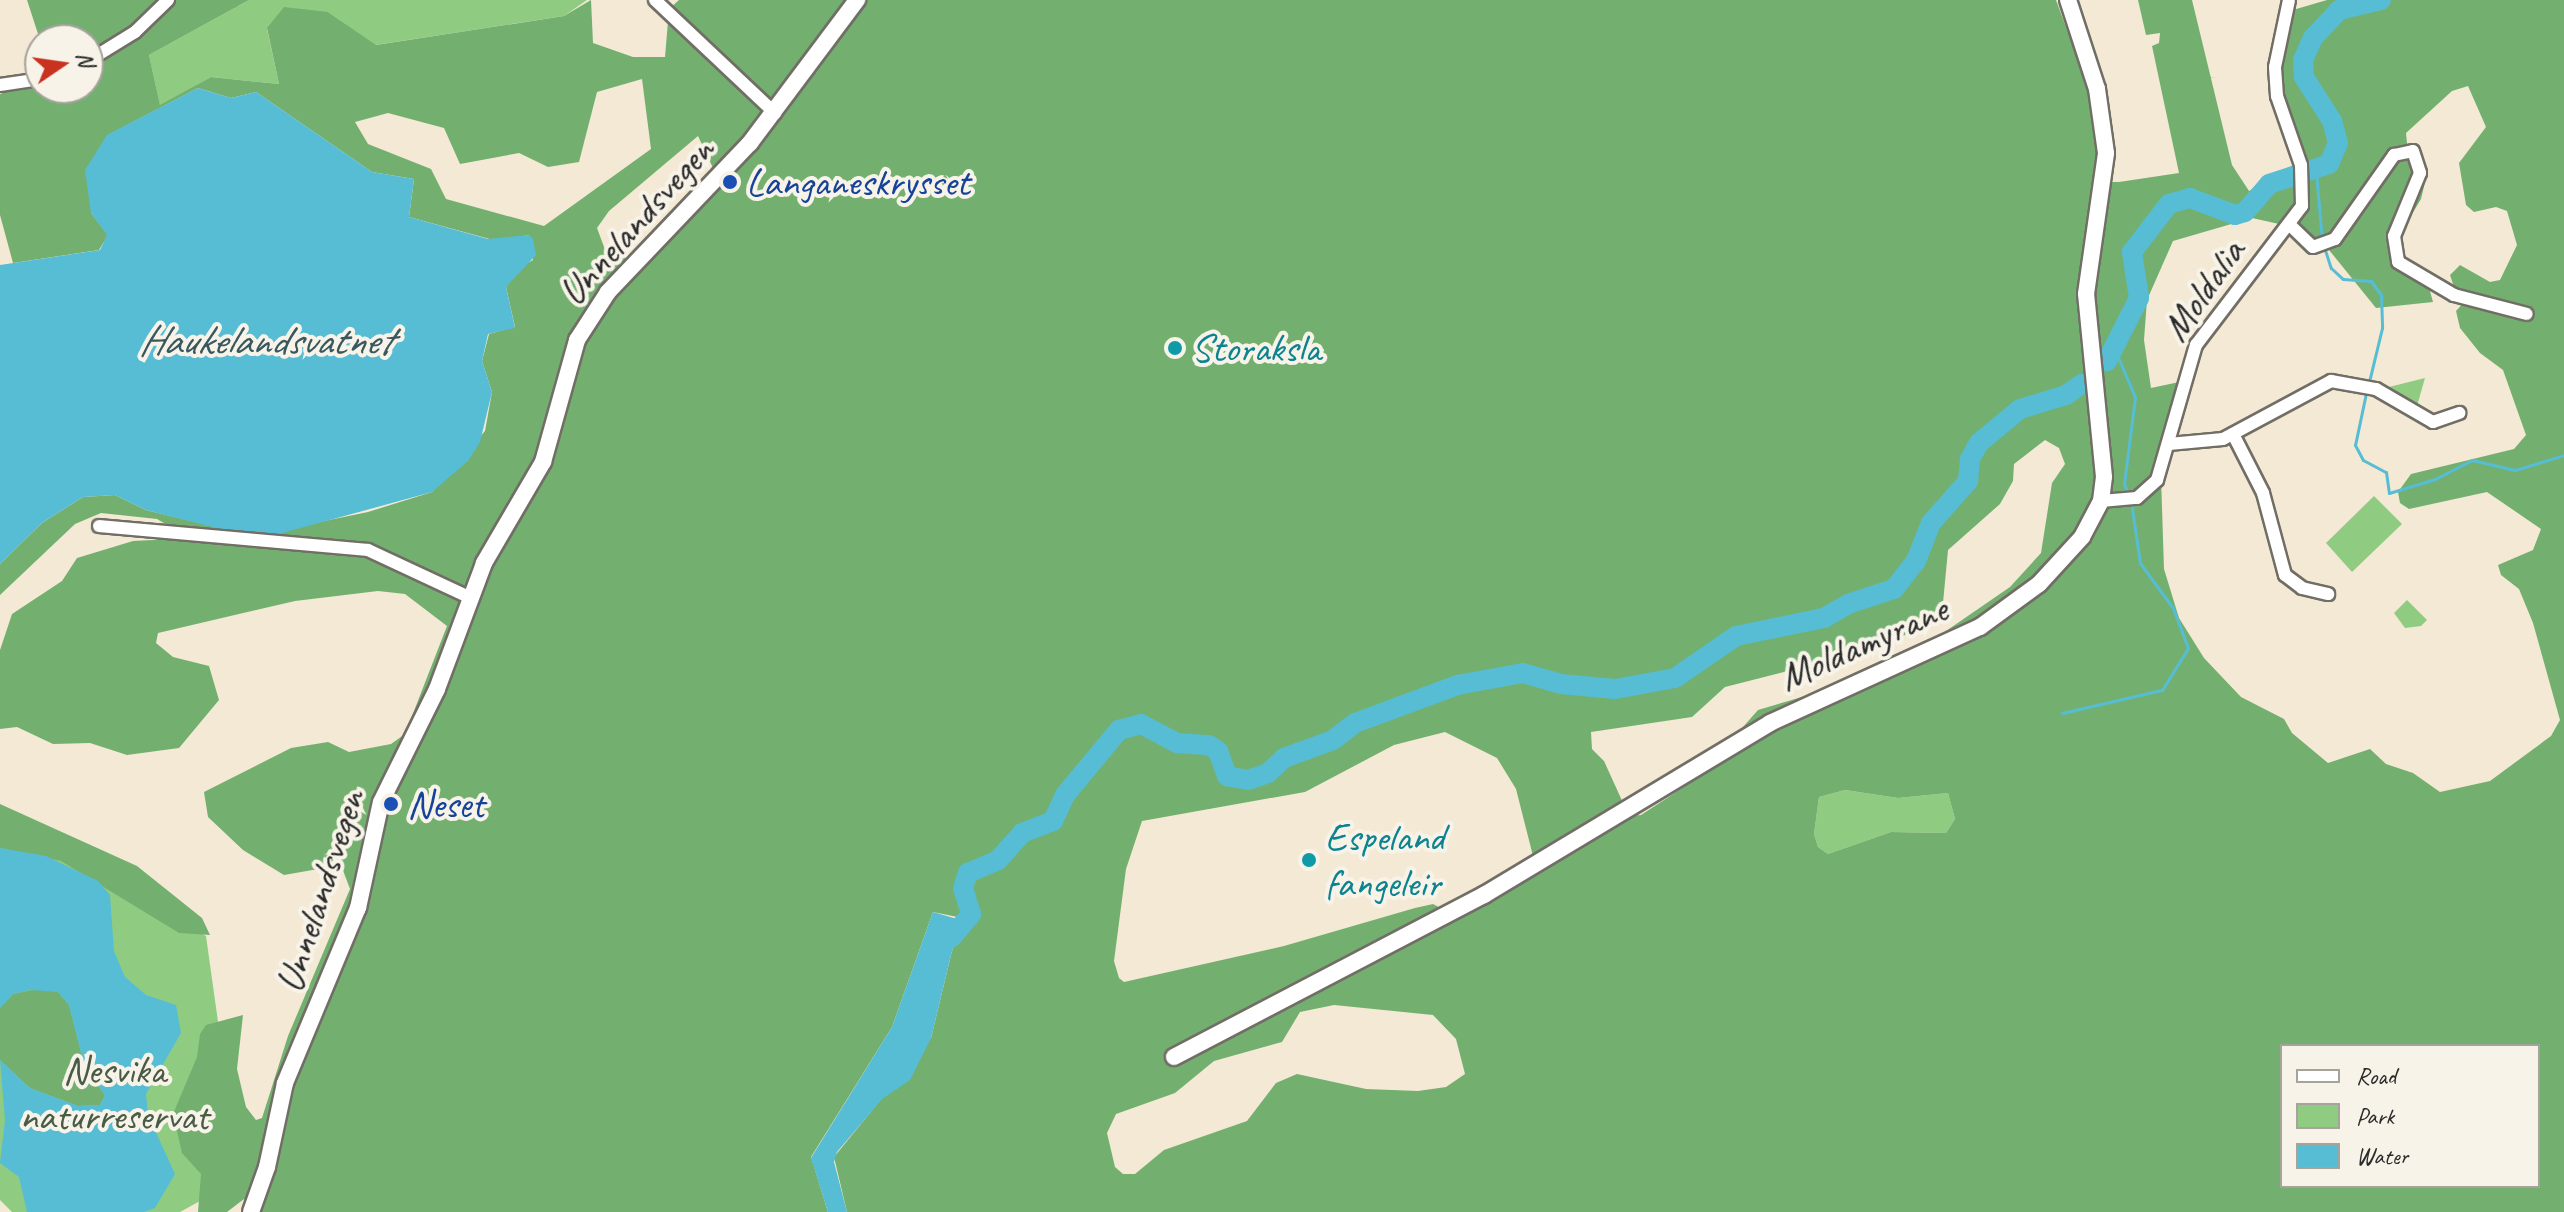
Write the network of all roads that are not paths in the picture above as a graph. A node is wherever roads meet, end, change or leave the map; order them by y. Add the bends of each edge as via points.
1 (168, 0) edge
2 (655, 0) edge
3 (679, 0) edge
4 (857, 0) edge
5 (2068, 0) edge
6 (2289, 0) edge
7 (669, 12) junction
8 (104, 51) edge
9 (24, 81) edge
10 (0, 85) edge
11 (775, 113) junction
12 (2291, 226) junction
13 (2527, 314) dead end
14 (2459, 413) dead end
15 (2233, 434) junction
16 (2169, 444) junction
17 (2101, 501) junction
18 (99, 526) dead end
19 (2328, 594) dead end
20 (471, 598) junction
21 (1174, 1057) dead end
22 (251, 1212) edge

1 - 8 street via 135,32
2 - 7 street
3 - 7 street
4 - 11 street, Unnelandsvegen
5 - 17 street, Moldamyrane via 2097,89 2106,153 2086,294 2105,452
6 - 12 street, Moldalia via 2275,76 2304,184 2302,206
7 - 11 street
9 - 10 street
11 - 20 street, Unnelandsvegen via 718,182 591,315 569,360 543,462 484,563
12 - 13 street, Moldalia via 2313,247 2346,230 2394,155 2413,151 2420,173 2394,236 2398,262 2454,295
12 - 16 street, Moldalia via 2196,345
14 - 15 street via 2433,422 2370,387 2318,384
15 - 16 street via 2209,443
15 - 19 street via 2263,493 2285,575 2302,588
16 - 17 street, Moldalia via 2157,480 2146,492 2126,502
17 - 21 street, Moldamyrane via 2082,537 2054,569 1980,627 1770,723 1484,895
18 - 20 street via 368,550
20 - 22 street, Unnelandsvegen via 437,689 381,802 358,908 285,1083 267,1167

